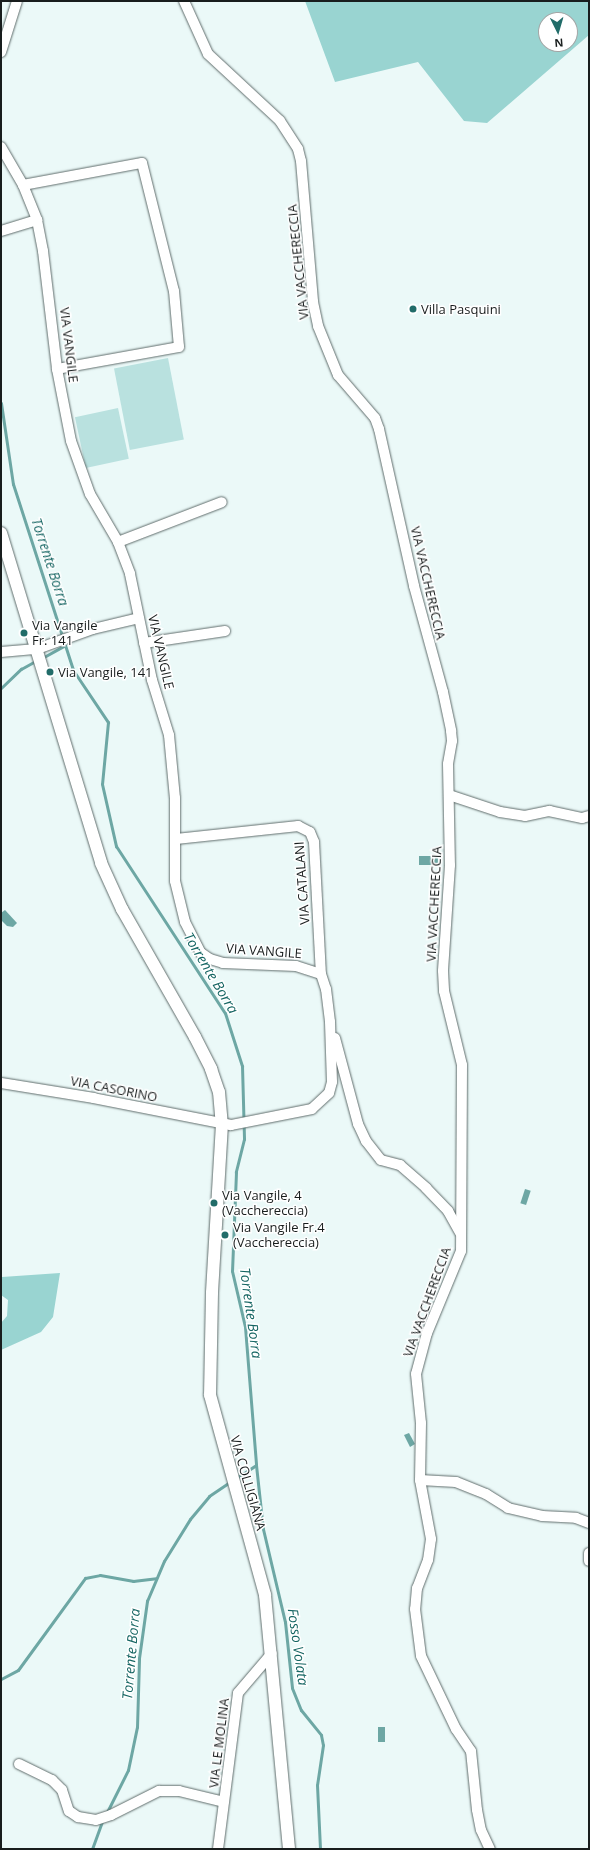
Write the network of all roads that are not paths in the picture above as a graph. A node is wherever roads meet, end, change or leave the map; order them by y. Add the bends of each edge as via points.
1 (17, 1) edge
2 (184, 1) edge
3 (1, 52) edge
4 (1, 147) edge
5 (23, 185) junction
6 (37, 220) junction
7 (1, 232) edge
8 (57, 369) junction
9 (222, 502) dead end
10 (1, 533) edge
11 (118, 542) junction
12 (139, 618) junction
13 (226, 631) dead end
14 (144, 643) junction
15 (37, 649) junction
16 (1, 652) edge
17 (449, 795) junction
18 (589, 816) edge
19 (176, 839) junction
20 (321, 974) junction
21 (330, 1022) junction
22 (1, 1083) edge
23 (227, 1125) junction
24 (460, 1233) junction
25 (420, 1480) junction
26 (589, 1523) edge
27 (589, 1553) edge
28 (589, 1560) edge
29 (272, 1652) junction
30 (19, 1764) dead end
31 (224, 1802) junction
32 (218, 1849) edge
33 (289, 1849) edge
34 (490, 1849) edge

1 - 3 street
2 - 17 street, VIA VACCHERECCIA via 212,59 280,121 298,149 316,316 323,342 338,375 375,418 379,429 414,586 448,715 452,741 448,764
4 - 5 street, VIA VANGILE
5 - 6 street, VIA VANGILE
5 - 8 street via 142,163 175,296 179,347
6 - 7 street
6 - 8 street, VIA VANGILE
8 - 11 street, VIA VANGILE via 76,458 90,494
9 - 11 street
10 - 15 street
11 - 12 street, VIA VANGILE via 130,574
12 - 14 street, VIA VANGILE
12 - 15 street via 93,629
13 - 14 street
14 - 19 street, VIA VANGILE via 173,756
15 - 16 street
15 - 23 street via 101,863 122,909 211,1069
17 - 18 street via 500,812 525,816 549,811 582,818
17 - 24 street, VIA VACCHERECCIA via 450,865 443,971 444,991 462,1065 463,1197
19 - 20 street, VIA VANGILE via 175,881 179,905 192,940 201,953 223,963 277,963 311,969
19 - 20 street, VIA CATALANI via 298,826 310,832 314,842
20 - 21 street via 326,989
21 - 23 street via 332,1082 321,1103 302,1113
21 - 24 street via 358,1124 366,1141 381,1160 400,1165 426,1188 448,1211
22 - 23 street, VIA CASORINO via 94,1098
23 - 29 street, VIA COLLIGIANA via 209,1381 212,1405 262,1585
24 - 25 street, VIA VACCHERECCIA via 461,1251 458,1261 427,1333 416,1374 421,1423
25 - 26 street via 456,1482 486,1494 508,1508 542,1516 576,1518
25 - 34 street, VIA VACCHERECCIA via 431,1538 428,1560 415,1593 418,1644 436,1689 471,1752 477,1810 481,1830
27 - 28 street
29 - 31 street, VIA LE MOLINA via 238,1693
29 - 33 street, VIA COLLIGIANA
30 - 31 street via 52,1780 62,1790 69,1811 78,1817 96,1820 159,1791 179,1791
31 - 32 street, VIA LE MOLINA

